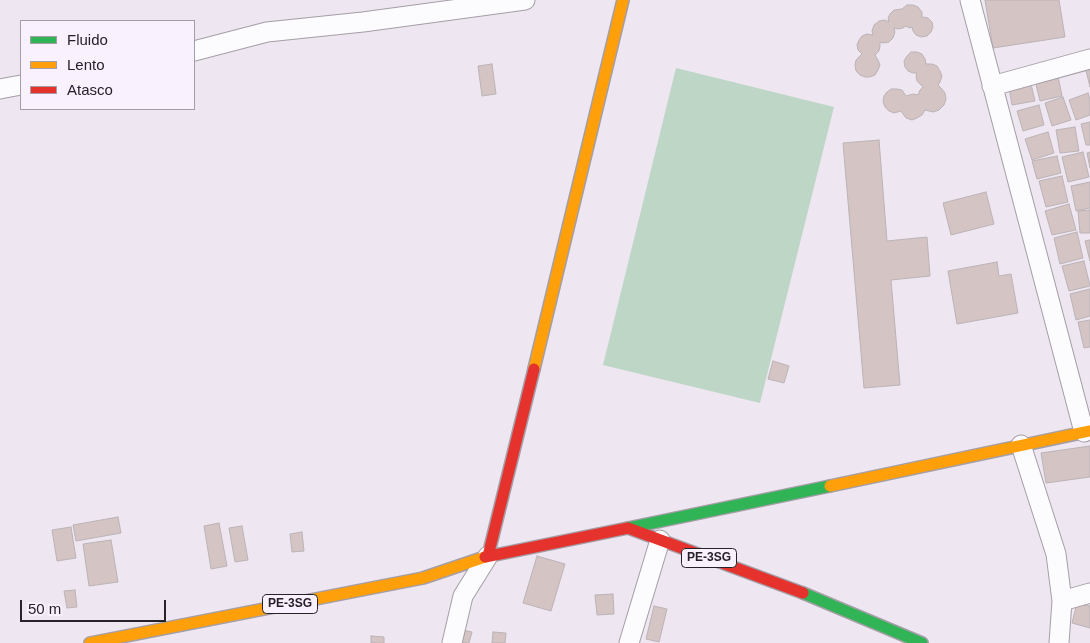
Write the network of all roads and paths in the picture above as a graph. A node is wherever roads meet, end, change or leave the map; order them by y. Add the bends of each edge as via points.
1 (525, 0) edge
2 (623, 0) edge
3 (967, 1) edge
4 (195, 51) edge
5 (1090, 59) edge
6 (20, 85) edge
7 (992, 86) junction
8 (0, 90) edge
9 (1087, 431) edge
10 (1021, 445) junction
11 (628, 528) junction
12 (660, 540) junction
13 (488, 556) junction
14 (1090, 592) edge
15 (1062, 601) junction
16 (90, 643) edge
17 (452, 643) edge
18 (629, 643) edge
19 (922, 643) edge
20 (1059, 643) edge

1 - 4 street via 267,32
2 - 13 street
3 - 7 street
5 - 7 street
6 - 8 street
7 - 9 street
9 - 10 street
10 - 11 street
10 - 15 street via 1056,554
11 - 12 street, PE-3SG
11 - 13 street, PE-3SG
12 - 18 street
12 - 19 street, PE-3SG via 821,600
13 - 16 street, PE-3SG via 423,578
13 - 17 street via 462,596
14 - 15 street
15 - 20 street

